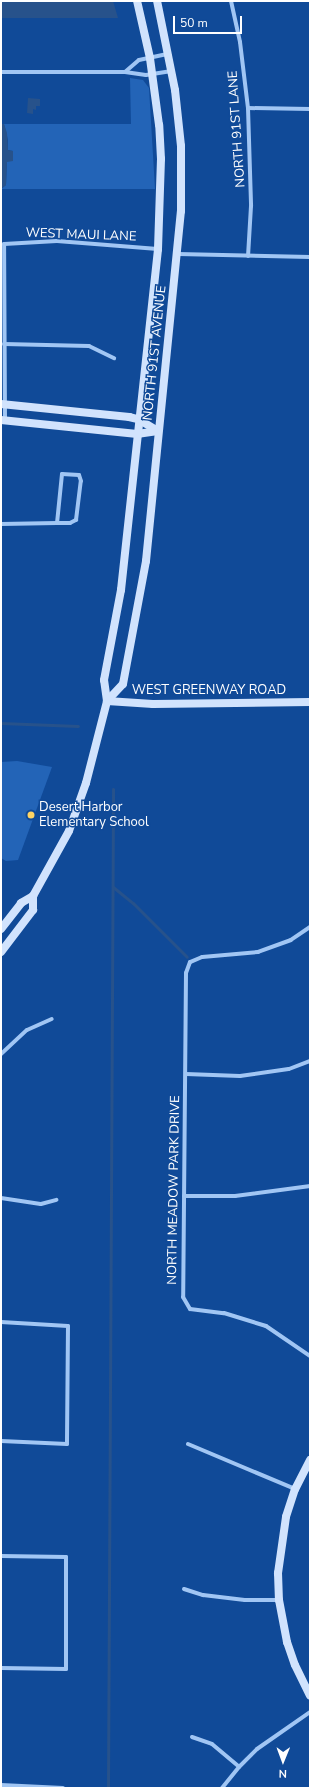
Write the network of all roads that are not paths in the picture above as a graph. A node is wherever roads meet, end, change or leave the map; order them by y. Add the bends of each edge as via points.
1 (137, 1) edge
2 (157, 1) edge
3 (231, 1) edge
4 (169, 54) junction
5 (150, 58) junction
6 (173, 71) junction
7 (1, 72) edge
8 (126, 72) junction
9 (153, 75) junction
10 (248, 108) junction
11 (310, 109) edge
12 (158, 249) junction
13 (178, 254) junction
14 (248, 256) junction
15 (310, 257) edge
16 (4, 344) junction
17 (114, 358) dead end
18 (3, 404) edge
19 (138, 419) junction
20 (3, 420) edge
21 (158, 431) junction
22 (137, 434) junction
23 (57, 523) junction
24 (1, 524) edge
25 (107, 701) junction
26 (310, 702) edge
27 (33, 896) junction
28 (310, 927) edge
29 (1, 929) edge
30 (1, 952) edge
31 (52, 1020) dead end
32 (1, 1054) edge
33 (310, 1061) edge
34 (186, 1074) junction
35 (310, 1186) edge
36 (184, 1196) junction
37 (1, 1198) edge
38 (56, 1200) dead end
39 (1, 1322) edge
40 (310, 1356) edge
41 (1, 1441) edge
42 (188, 1444) dead end
43 (310, 1460) edge
44 (295, 1489) junction
45 (1, 1556) edge
46 (184, 1589) dead end
47 (279, 1600) junction
48 (1, 1668) edge
49 (310, 1696) edge
50 (310, 1712) edge
51 (192, 1737) dead end
52 (239, 1767) junction
53 (1, 1785) edge
54 (63, 1788) edge
55 (222, 1788) edge

1 - 5 main road, NORTH 91ST AVENUE
2 - 4 main road, NORTH 91ST AVENUE
3 - 10 street, NORTH 91ST LANE via 240,42
4 - 5 street
4 - 6 main road, NORTH 91ST AVENUE
5 - 8 street via 139,60
5 - 9 main road, NORTH 91ST AVENUE
6 - 9 street
6 - 13 main road, NORTH 91ST AVENUE via 181,146
7 - 8 street
8 - 9 street
9 - 12 main road, NORTH 91ST AVENUE via 161,159
10 - 11 street
10 - 14 street, NORTH 91ST LANE via 251,206
12 - 16 street, WEST MAUI LANE via 57,241 4,244
12 - 19 main road, NORTH 91ST AVENUE
13 - 14 street
13 - 21 main road, NORTH 91ST AVENUE
14 - 15 street
16 - 17 street via 89,346
16 - 18 street
18 - 19 main road
18 - 20 street
19 - 21 main road
19 - 22 main road, NORTH 91ST AVENUE
20 - 22 main road
21 - 22 main road
21 - 25 main road, NORTH 91ST AVENUE via 141,593 123,684
22 - 25 main road, NORTH 91ST AVENUE via 121,590 104,680
23 - 23 street via 62,474 79,475 81,481 76,520 70,523
23 - 24 street
25 - 26 main road, WEST GREENWAY ROAD via 151,704
25 - 27 main road, NORTH 91ST AVENUE via 99,738 69,831
27 - 29 main road, NORTH 91ST AVENUE via 21,903
27 - 30 main road, NORTH 91ST AVENUE via 33,910
28 - 34 street, NORTH MEADOW PARK DRIVE via 291,940 269,949 241,955 202,956 190,962 186,973
31 - 32 street via 27,1030
33 - 34 street via 289,1070 240,1076
34 - 36 street, NORTH MEADOW PARK DRIVE
35 - 36 street via 235,1196
36 - 40 street, NORTH MEADOW PARK DRIVE via 183,1297 190,1309 224,1313 266,1326
37 - 38 street via 41,1204
39 - 41 street via 68,1326 67,1444
42 - 44 street
43 - 44 main road
44 - 47 main road via 281,1542
45 - 48 street via 66,1557 66,1669
46 - 47 street via 203,1595 245,1600
47 - 49 main road via 287,1642
50 - 52 street via 278,1733
51 - 52 street via 212,1744
52 - 55 street
53 - 54 street

